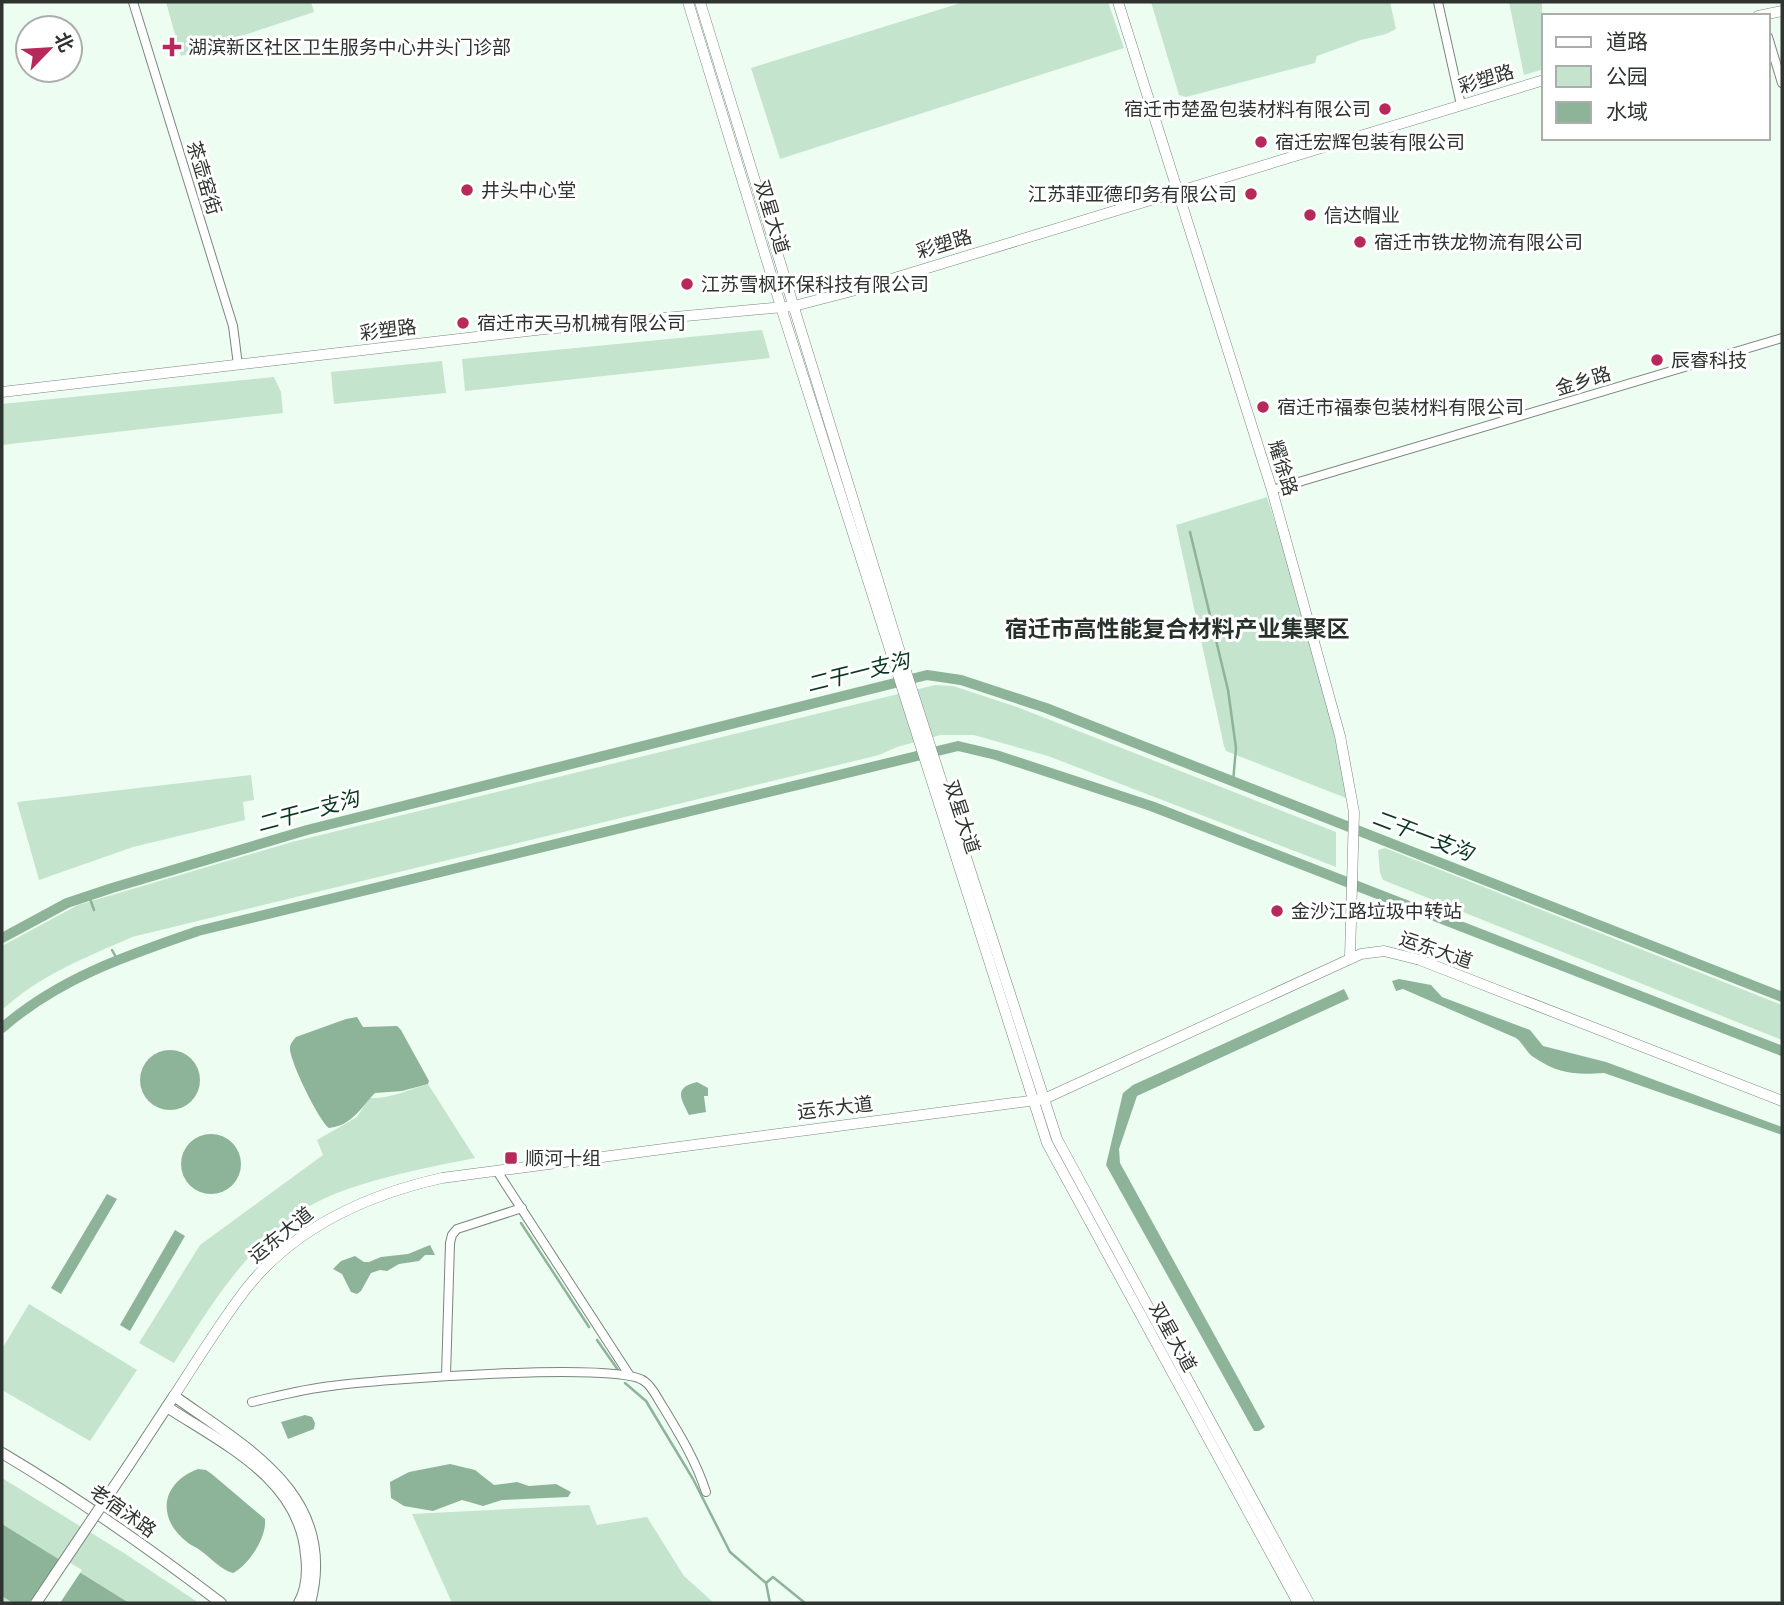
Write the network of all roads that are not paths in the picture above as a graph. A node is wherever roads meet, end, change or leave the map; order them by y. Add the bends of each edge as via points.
1 (132, 2) edge
2 (688, 2) edge
3 (699, 2) edge
4 (1118, 2) edge
5 (1438, 2) edge
6 (1770, 44) edge
7 (1542, 81) edge
8 (1782, 83) edge
9 (1461, 105) junction
10 (1179, 191) junction
11 (793, 306) junction
12 (781, 307) junction
13 (1782, 338) edge
14 (238, 365) junction
15 (2, 392) edge
16 (1272, 491) junction
17 (899, 664) junction
18 (936, 780) junction
19 (1350, 957) junction
20 (1044, 1099) junction
21 (1032, 1100) junction
22 (1782, 1101) edge
23 (498, 1171) junction
24 (522, 1208) junction
25 (446, 1376) junction
26 (630, 1376) junction
27 (174, 1396) junction
28 (252, 1402) dead end
29 (167, 1407) junction
30 (2, 1453) edge
31 (706, 1492) dead end
32 (36, 1603) edge
33 (221, 1603) edge
34 (299, 1603) edge
35 (310, 1603) edge
36 (1298, 1603) edge
37 (1309, 1603) edge

1 - 14 street, 茶壶窑街 via 233,326
2 - 12 street, 双星大道
3 - 11 street, 双星大道
4 - 10 street, 耀徐路
5 - 9 street
6 - 8 street
7 - 9 street, 彩塑路
9 - 10 street, 彩塑路
10 - 11 street, 彩塑路
10 - 16 street, 耀徐路
11 - 12 street, 彩塑路
11 - 17 street, 双星大道
12 - 14 street, 彩塑路
12 - 17 street, 双星大道
13 - 16 street, 金乡路
14 - 15 street, 彩塑路
16 - 19 street, 耀徐路 via 1340,736 1354,812
17 - 18 street
18 - 20 street, 双星大道
18 - 21 street, 双星大道
19 - 20 street, 运东大道
19 - 22 street, 运东大道 via 1384,951 1420,960
20 - 21 street, 运东大道
20 - 37 street, 双星大道 via 1057,1139
21 - 23 street, 运东大道
21 - 36 street, 双星大道 via 1047,1143
23 - 24 street
23 - 27 street, 运东大道 via 394,1190 319,1224 246,1289
24 - 25 street via 452,1234
24 - 26 street
25 - 26 street via 581,1372
25 - 28 street via 329,1386
26 - 31 street via 651,1387 684,1441
27 - 29 main road, 运东大道
27 - 35 main road via 260,1459 297,1499 315,1550
29 - 32 main road, 运东大道, bridge
29 - 34 main road via 264,1473 290,1503 306,1552 306,1581
30 - 33 main road, 老宿沭路 via 125,1532

